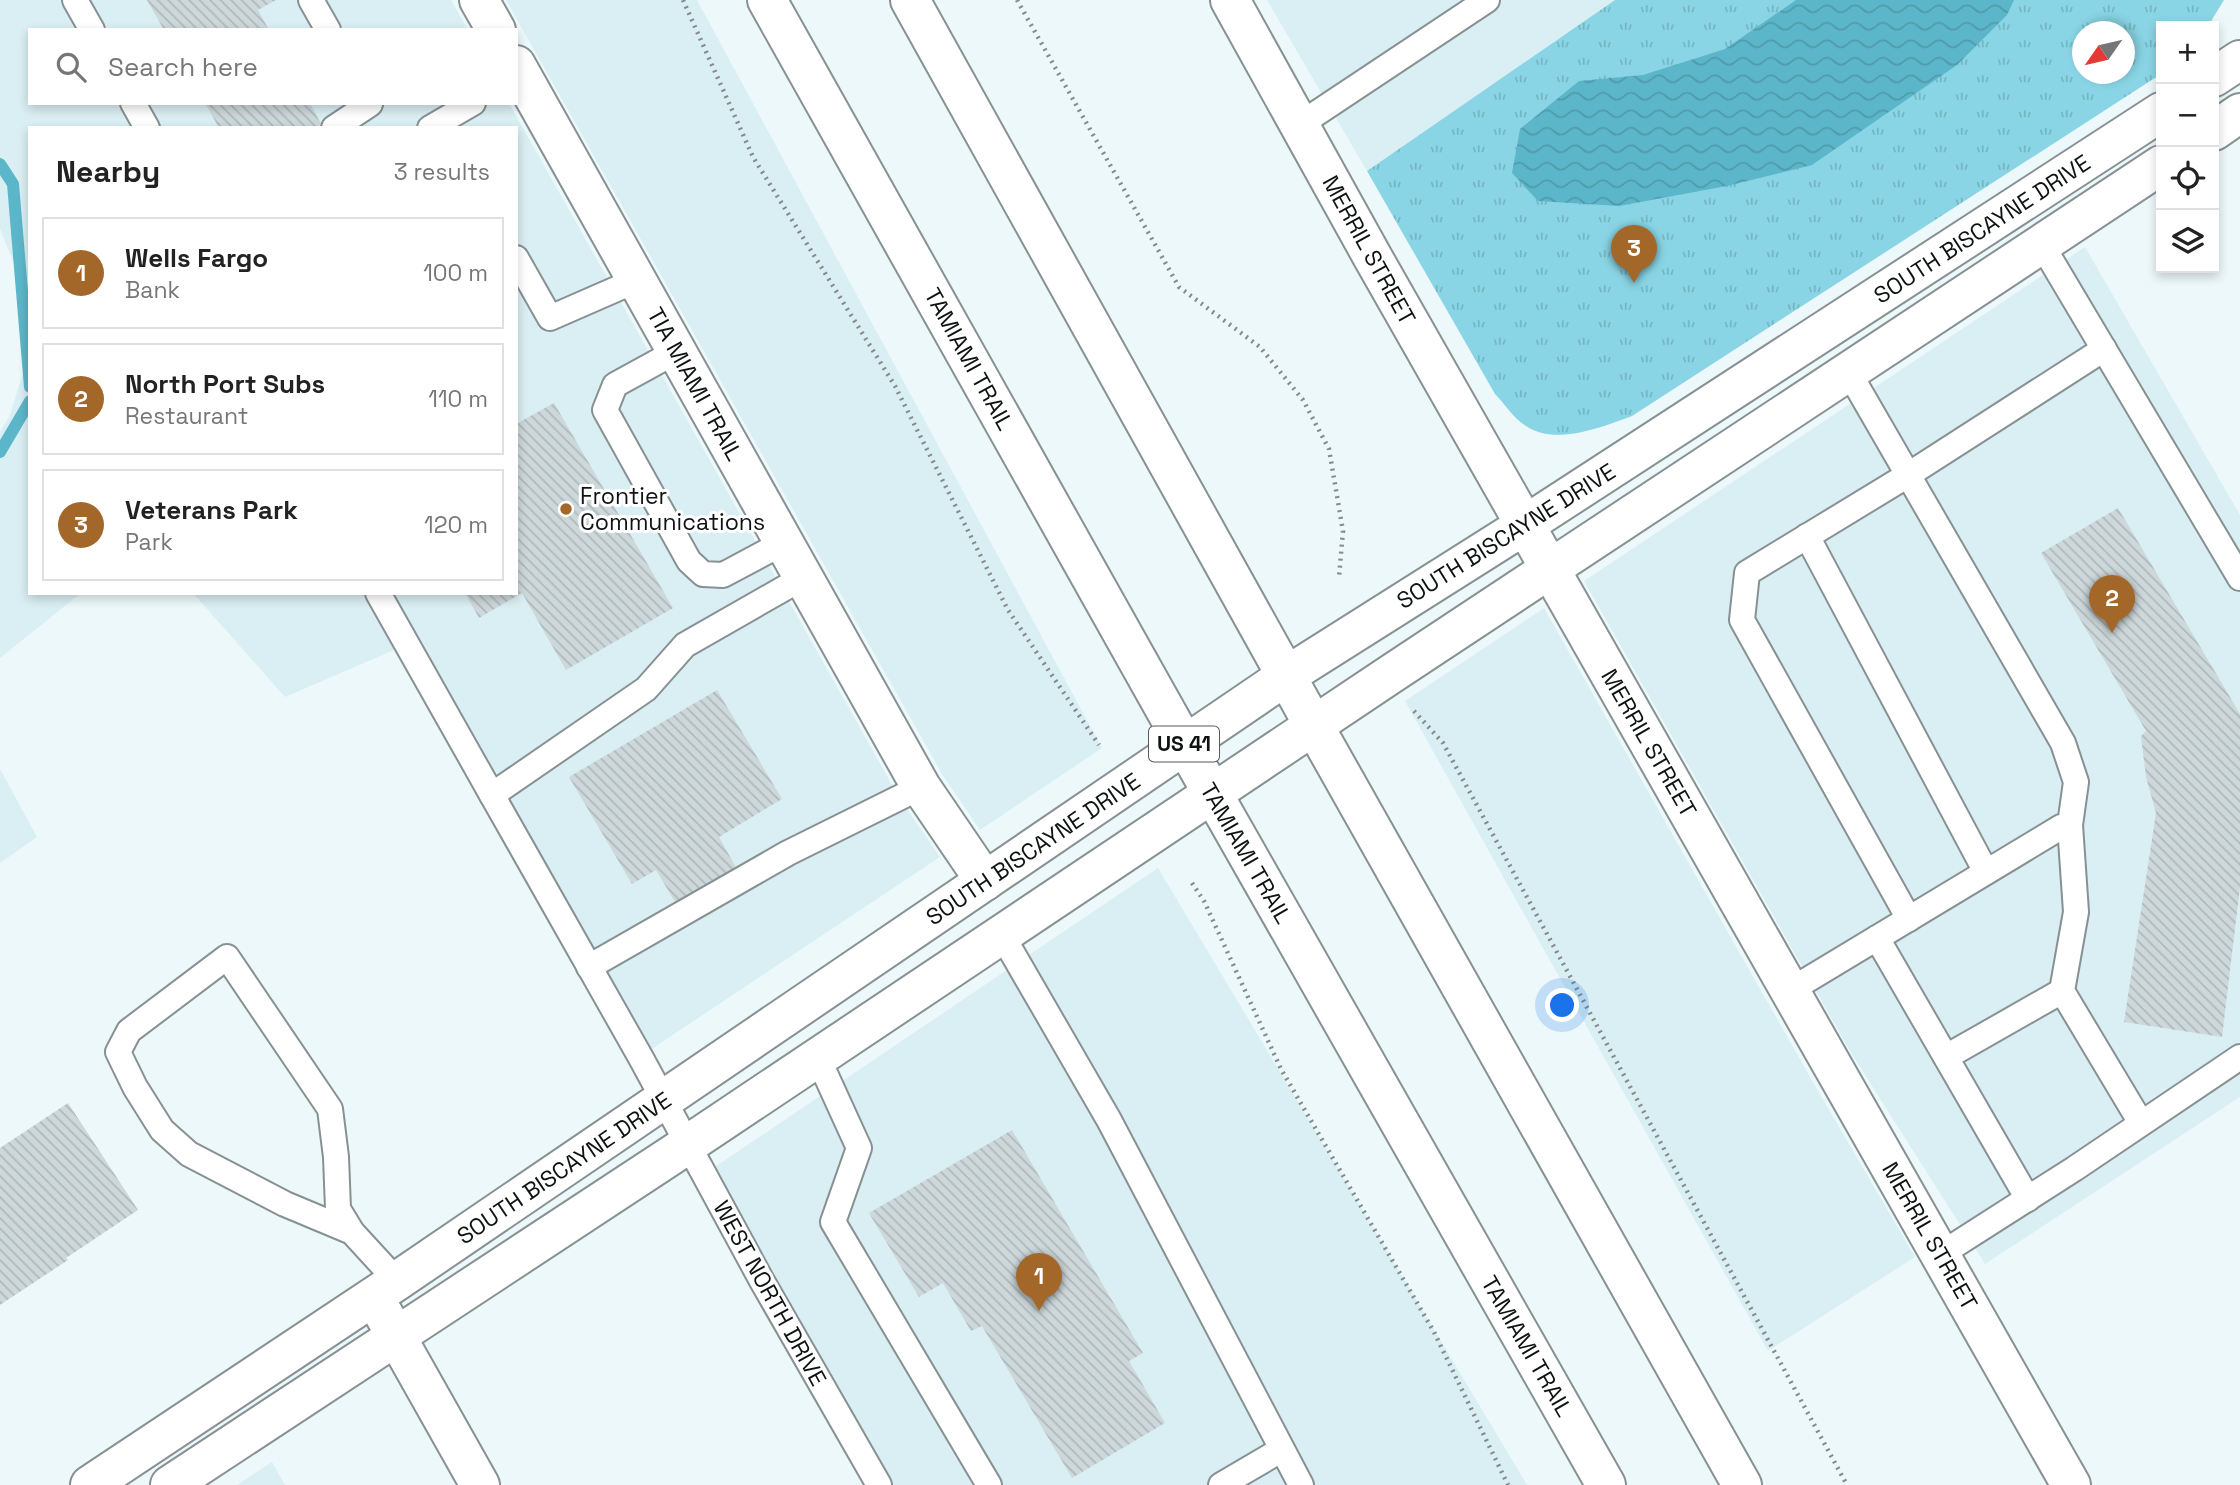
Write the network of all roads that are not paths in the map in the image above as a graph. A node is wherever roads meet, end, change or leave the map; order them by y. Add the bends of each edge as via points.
1 (75, 0) edge
2 (311, 0) edge
3 (480, 0) edge
4 (768, 0) edge
5 (910, 0) edge
6 (1230, 0) edge
7 (1487, 0) edge
8 (91, 28) edge
9 (327, 28) edge
10 (495, 28) edge
11 (2240, 60) edge
12 (518, 73) edge
13 (2219, 74) edge
14 (134, 105) edge
15 (368, 105) edge
16 (470, 105) edge
17 (2240, 113) edge
18 (2156, 115) edge
19 (1299, 125) junction
20 (146, 126) edge
21 (337, 126) edge
22 (433, 126) edge
23 (2219, 128) edge
24 (2156, 168) edge
25 (2042, 244) junction
26 (518, 262) edge
27 (637, 280) junction
28 (2104, 349) junction
29 (677, 351) junction
30 (1848, 371) junction
31 (1908, 475) junction
32 (1525, 525) junction
33 (1808, 536) junction
34 (785, 542) junction
35 (1550, 569) junction
36 (804, 577) junction
37 (2240, 578) edge
38 (379, 595) edge
39 (1286, 676) junction
40 (1314, 726) junction
41 (1185, 745) junction
42 (921, 787) junction
43 (1213, 793) junction
44 (492, 795) junction
45 (2070, 825) junction
46 (1986, 872) junction
47 (985, 881) junction
48 (1909, 919) junction
49 (1002, 935) junction
50 (1877, 938) junction
51 (589, 967) junction
52 (1789, 991) junction
53 (2062, 991) junction
54 (2240, 1056) edge
55 (818, 1058) junction
56 (1946, 1058) junction
57 (662, 1101) junction
58 (2141, 1124) junction
59 (687, 1145) junction
60 (2028, 1199) junction
61 (352, 1232) junction
62 (1941, 1254) junction
63 (385, 1289) junction
64 (396, 1336) junction
65 (1282, 1450) junction
66 (90, 1485) edge
67 (170, 1485) edge
68 (480, 1485) edge
69 (879, 1485) edge
70 (989, 1485) edge
71 (1221, 1485) edge
72 (1301, 1485) edge
73 (1605, 1485) edge
74 (1742, 1485) edge
75 (2071, 1485) edge

1 - 8 lane
2 - 9 lane
3 - 10 street
4 - 41 street, TAMIAMI TRAIL / US 41
5 - 39 street
6 - 19 street, MERRIL STREET
7 - 19 lane
11 - 13 street
12 - 27 street, TIA MIAMI TRAIL
14 - 20 lane
15 - 21 lane
16 - 22 lane
17 - 23 street
18 - 32 street, SOUTH BISCAYNE DRIVE
19 - 32 street, MERRIL STREET
24 - 25 street, SOUTH BISCAYNE DRIVE
25 - 28 lane
25 - 30 street, SOUTH BISCAYNE DRIVE
26 - 27 lane via 550,318
27 - 29 street, TIA MIAMI TRAIL
28 - 31 lane
28 - 37 lane
29 - 34 street, TIA MIAMI TRAIL
29 - 34 lane via 615,385 605,410 658,509 689,561 703,574 723,575
30 - 31 lane
30 - 35 street, SOUTH BISCAYNE DRIVE
31 - 33 lane
31 - 45 lane via 2063,743 2076,782
32 - 35 street, MERRIL STREET
32 - 39 street, SOUTH BISCAYNE DRIVE
33 - 46 lane
33 - 48 lane via 1747,573 1742,620
34 - 36 street, TIA MIAMI TRAIL
35 - 40 street, SOUTH BISCAYNE DRIVE
35 - 52 street, MERRIL STREET
36 - 42 street, TIA MIAMI TRAIL
36 - 44 lane via 685,645 646,689
38 - 44 lane, WEST NORTH DRIVE
39 - 40 street
39 - 41 street, SOUTH BISCAYNE DRIVE
40 - 43 street, SOUTH BISCAYNE DRIVE
40 - 74 street
41 - 43 street, TAMIAMI TRAIL / US 41
41 - 47 street, SOUTH BISCAYNE DRIVE
42 - 47 street, TIA MIAMI TRAIL
42 - 51 lane via 788,853
43 - 49 street, SOUTH BISCAYNE DRIVE
43 - 73 street, TAMIAMI TRAIL / US 41
44 - 51 lane, WEST NORTH DRIVE
45 - 46 lane
45 - 53 lane via 2076,912
46 - 48 lane
47 - 57 street, SOUTH BISCAYNE DRIVE
48 - 50 lane
49 - 55 street, SOUTH BISCAYNE DRIVE
49 - 65 lane via 1109,1119
50 - 52 lane
50 - 56 lane
51 - 57 lane, WEST NORTH DRIVE
52 - 62 street, MERRIL STREET
53 - 56 lane
53 - 58 lane
54 - 58 lane
55 - 59 street, SOUTH BISCAYNE DRIVE
55 - 70 lane via 859,1148 833,1222
56 - 60 lane
57 - 59 lane, WEST NORTH DRIVE
57 - 63 street, SOUTH BISCAYNE DRIVE
58 - 60 lane
59 - 64 street, SOUTH BISCAYNE DRIVE
59 - 69 lane, WEST NORTH DRIVE
60 - 62 lane
61 - 61 lane via 285,1204 189,1154 162,1130 118,1052 129,1031 226,957 330,1109 338,1209
61 - 63 lane
62 - 75 street, MERRIL STREET
63 - 64 street
63 - 66 street, SOUTH BISCAYNE DRIVE
64 - 67 street, SOUTH BISCAYNE DRIVE
64 - 68 street
65 - 71 lane
65 - 72 lane

